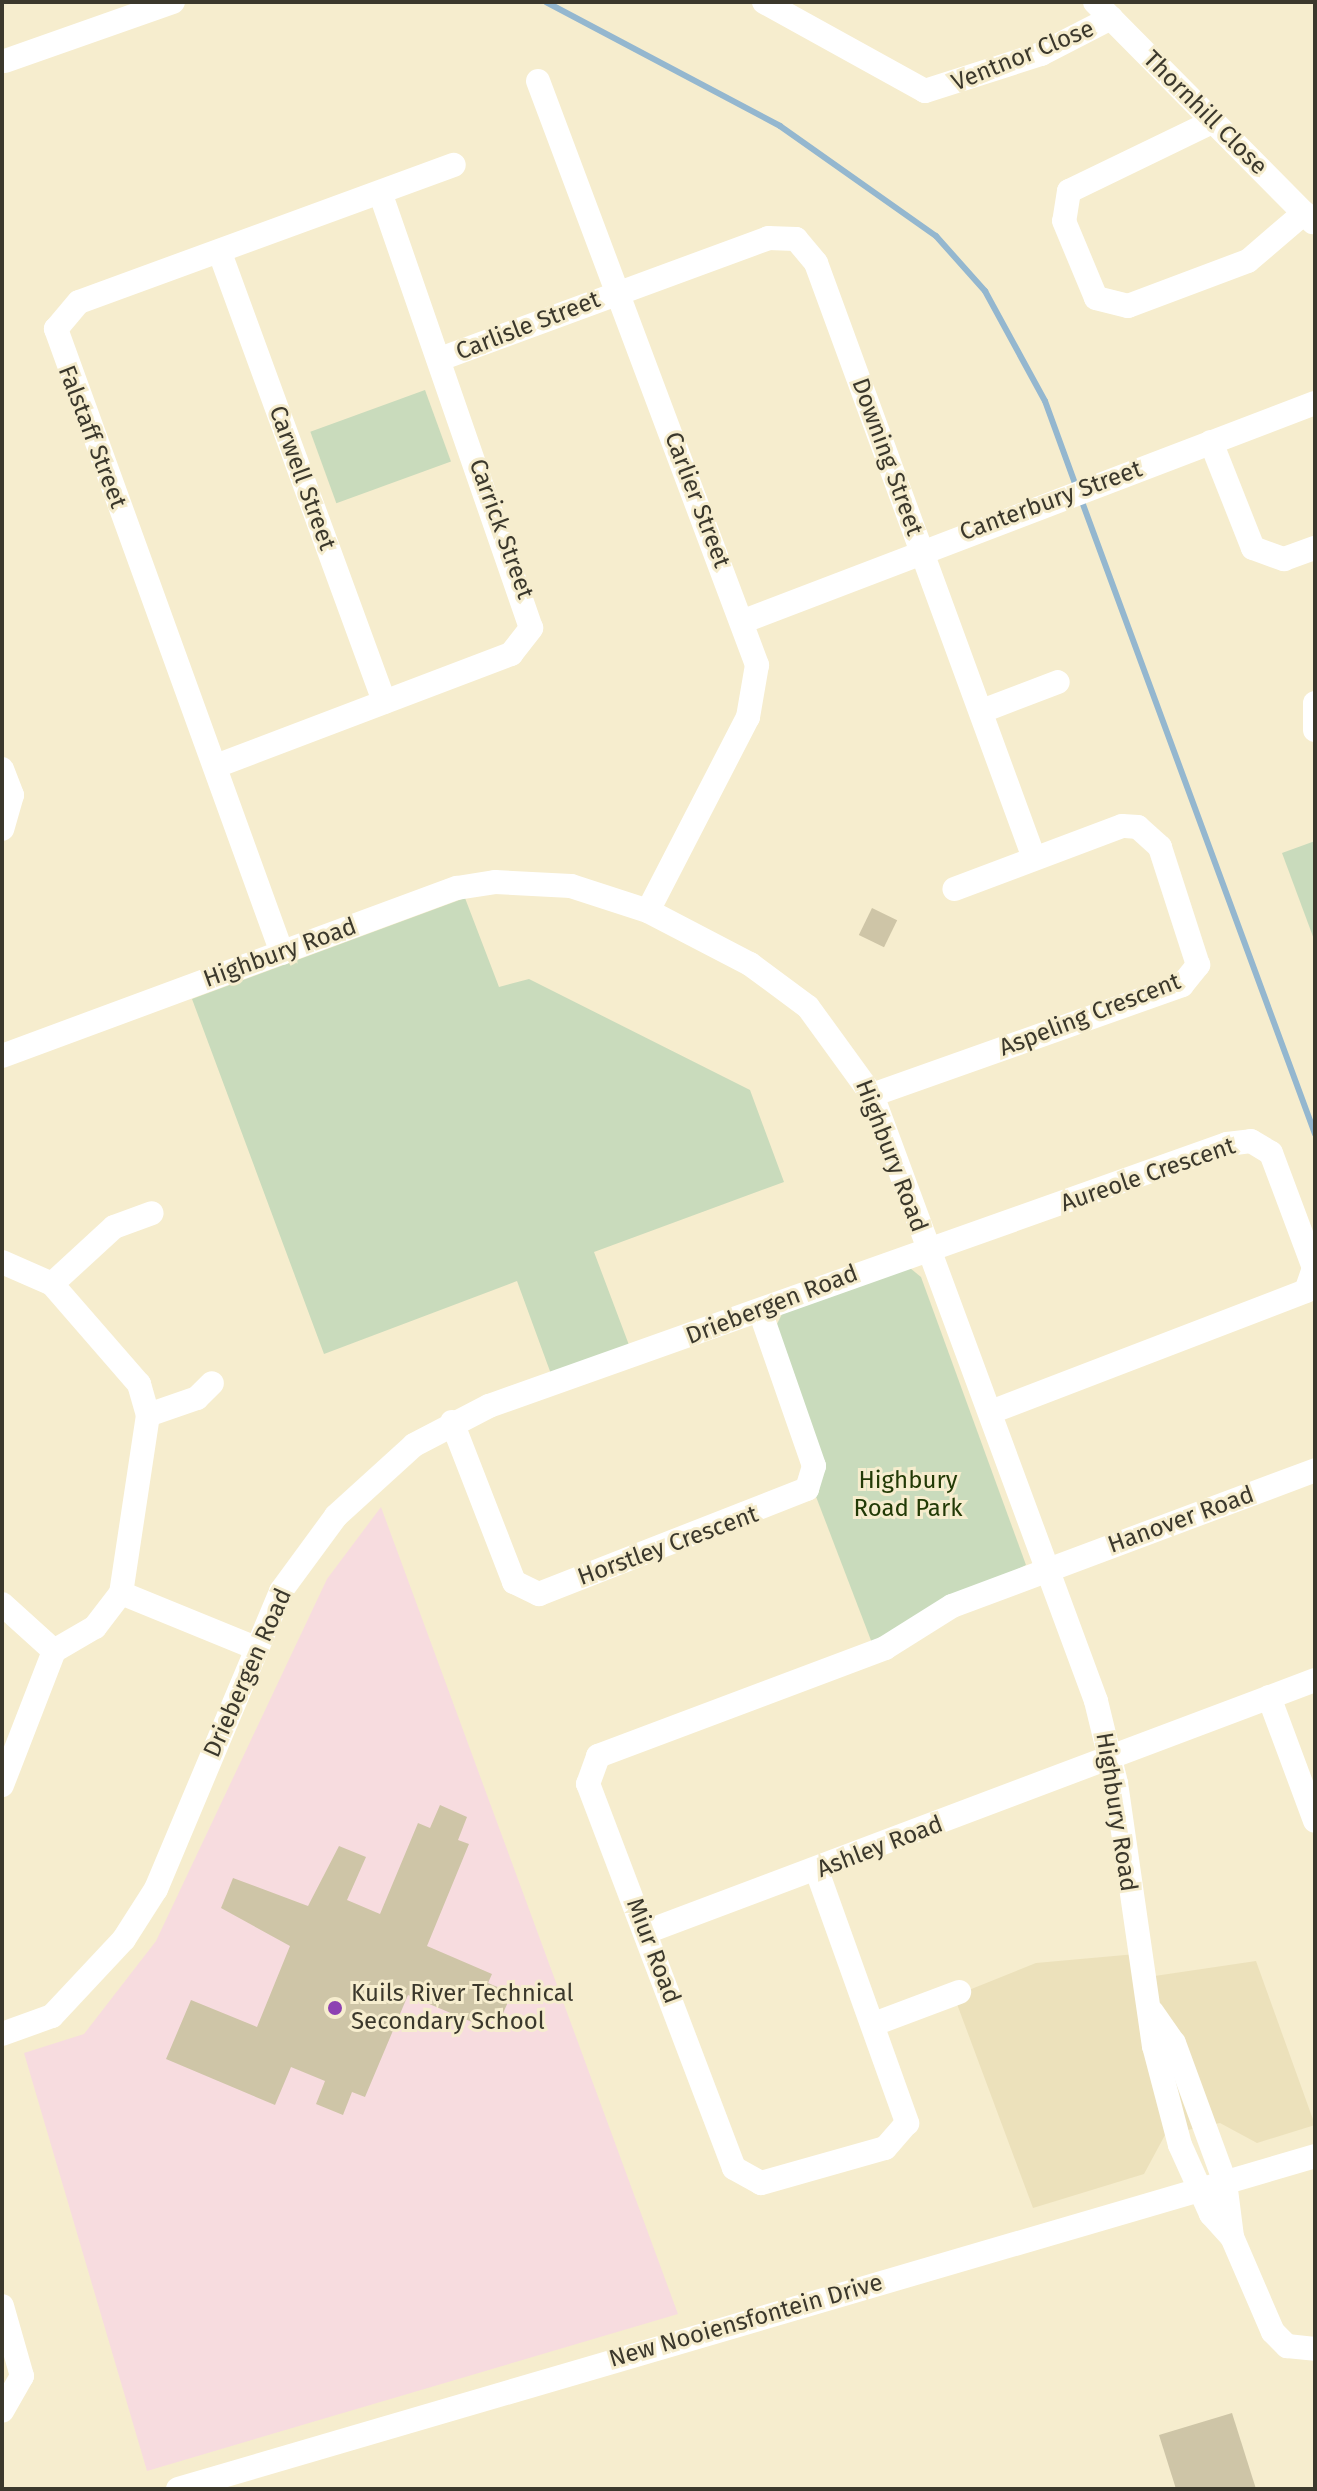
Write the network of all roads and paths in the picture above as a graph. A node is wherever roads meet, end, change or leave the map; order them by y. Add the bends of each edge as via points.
1 (173, 2) edge
2 (764, 2) edge
3 (1103, 10) edge
4 (119, 11) edge
5 (5, 61) dead end
6 (538, 81) dead end
7 (1214, 121) junction
8 (454, 165) dead end
9 (380, 193) junction
10 (1309, 218) edge
11 (220, 253) junction
12 (616, 293) junction
13 (440, 359) junction
14 (1315, 403) edge
15 (1211, 442) junction
16 (1315, 548) edge
17 (921, 549) junction
18 (744, 621) junction
19 (1058, 682) dead end
20 (384, 702) junction
21 (1315, 703) edge
22 (982, 711) junction
23 (1315, 730) edge
24 (216, 766) junction
25 (2, 769) edge
26 (2, 829) edge
27 (1034, 858) junction
28 (954, 889) dead end
29 (648, 911) junction
30 (282, 953) junction
31 (2, 1056) edge
32 (872, 1095) junction
33 (152, 1213) dead end
34 (928, 1250) junction
35 (2, 1262) edge
36 (52, 1284) junction
37 (760, 1311) junction
38 (212, 1383) dead end
39 (990, 1412) junction
40 (148, 1415) junction
41 (452, 1422) junction
42 (1315, 1470) edge
43 (1047, 1570) junction
44 (121, 1593) junction
45 (2, 1604) edge
46 (256, 1648) junction
47 (54, 1651) junction
48 (1315, 1680) edge
49 (1269, 1697) junction
50 (1110, 1756) junction
51 (2, 1785) edge
52 (1315, 1821) edge
53 (817, 1871) junction
54 (646, 1932) junction
55 (959, 1992) dead end
56 (1151, 2010) junction
57 (874, 2024) junction
58 (2, 2034) edge
59 (1315, 2156) edge
60 (1225, 2182) junction
61 (1200, 2191) junction
62 (1232, 2237) junction
63 (2, 2306) edge
64 (1315, 2349) edge
65 (2, 2411) edge
66 (178, 2489) edge

1 - 4 street
2 - 3 street, Ventnor Close via 925,91 1041,54
3 - 7 street, Thornhill Close
4 - 5 street
6 - 12 street, Carlier Street
7 - 10 street, Thornhill Close
7 - 10 street via 1069,191 1064,221 1096,298 1128,306 1248,261
8 - 9 street, Falstaff Street
9 - 11 street, Falstaff Street
9 - 13 street, Carrick Street
11 - 20 street, Carwell Street
11 - 24 street, Falstaff Street via 79,302 61,321 55,340
12 - 13 street, Carlisle Street
12 - 17 street, Downing Street via 768,238 796,239 816,263
12 - 18 street, Carlier Street
13 - 20 street, Carrick Street via 533,618 511,654
14 - 15 street, Canterbury Street
15 - 16 street via 1253,548 1274,559
15 - 17 street, Canterbury Street
17 - 18 street, Canterbury Street
17 - 22 street, Downing Street
18 - 29 street, Carlier Street via 757,665 752,705
19 - 22 street
20 - 24 street, Carrick Street
21 - 23 street
22 - 27 street, Downing Street
24 - 30 street, Falstaff Street
25 - 26 street via 12,795
27 - 28 street, Aspeling Crescent
27 - 32 street, Aspeling Crescent via 1122,826 1151,834 1199,952 1193,973 1174,988
29 - 30 street, Highbury Road via 571,886 495,882 457,888
29 - 32 street, Highbury Road via 785,987 828,1029
30 - 31 street, Highbury Road
32 - 34 street, Highbury Road
33 - 36 street via 114,1227
34 - 37 street, Driebergen Road
34 - 39 street, Highbury Road
34 - 39 street, Aureole Crescent via 1238,1141 1271,1153 1314,1268 1306,1291
35 - 36 street
36 - 40 street via 139,1384
37 - 41 street, Driebergen Road
37 - 41 street, Horstley Crescent via 814,1466 807,1489 539,1594 514,1582
38 - 40 street via 197,1398
39 - 43 street, Highbury Road
40 - 44 street
41 - 46 street, Driebergen Road via 372,1479 320,1534 281,1591
42 - 43 street, Hanover Road
43 - 50 street, Highbury Road
43 - 54 street, Miur Road via 952,1606 885,1648 598,1756 588,1784
44 - 46 street
44 - 47 street via 95,1627
45 - 47 street
46 - 58 street, Driebergen Road via 134,1924 78,1995 52,2016
47 - 51 street
48 - 49 street, Ashley Road
49 - 50 street, Ashley Road
49 - 52 street
50 - 53 street, Ashley Road
50 - 56 street, Highbury Road
53 - 54 street, Ashley Road
53 - 57 street, Miur Road
54 - 57 street, Miur Road via 734,2168 745,2180 761,2183 885,2148 904,2133 908,2114
55 - 57 street
56 - 60 street, Highbury Road via 1174,2043
56 - 61 street, Highbury Road via 1180,2145
59 - 60 street, New Nooiensfontein Drive
60 - 61 street, New Nooiensfontein Drive
60 - 62 street, Highbury Road
61 - 62 street, Highbury Road
61 - 66 street, New Nooiensfontein Drive
62 - 64 street via 1273,2332 1287,2346
63 - 65 street via 22,2376

